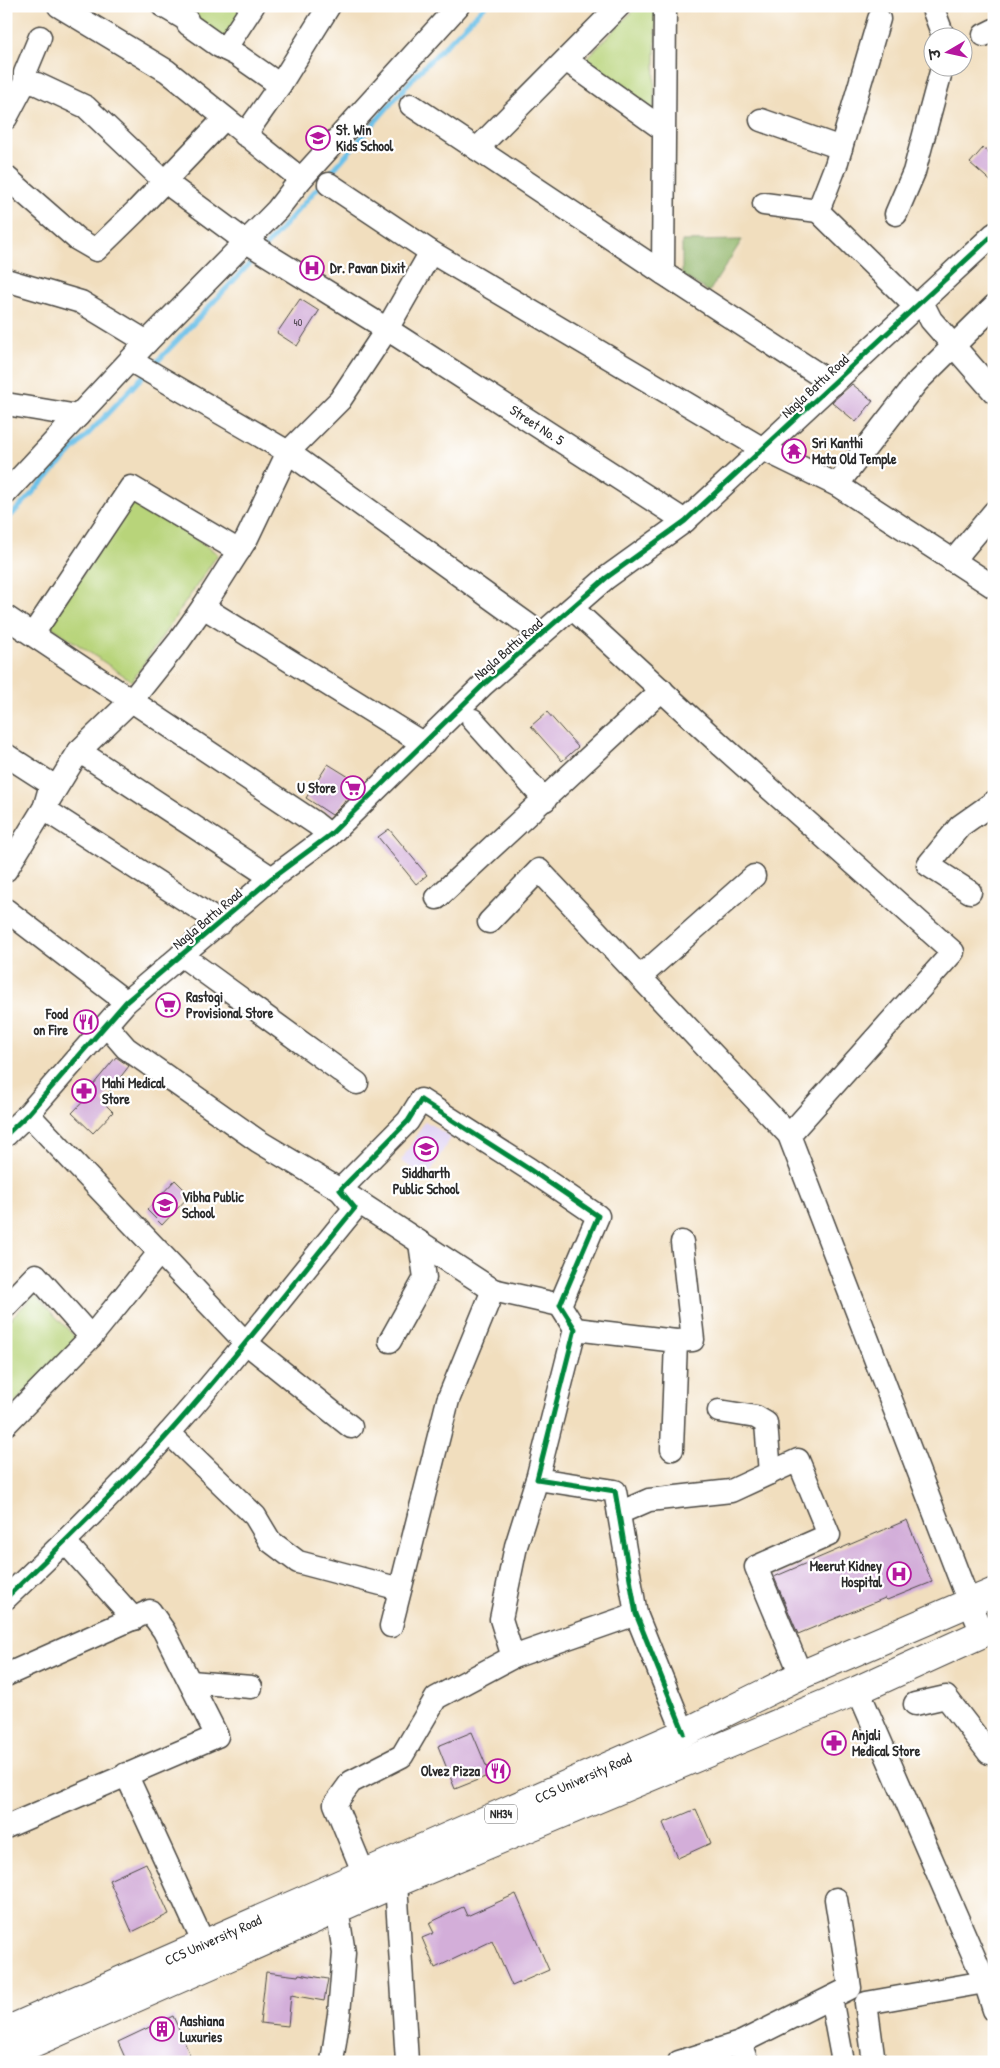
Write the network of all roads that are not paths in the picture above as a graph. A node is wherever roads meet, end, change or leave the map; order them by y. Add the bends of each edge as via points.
1 (59, 6) edge
2 (163, 6) edge
3 (253, 6) edge
4 (329, 6) edge
5 (619, 6) edge
6 (665, 6) edge
7 (932, 6) edge
8 (457, 7) edge
9 (191, 13) edge
10 (879, 19) dead end
11 (940, 28) edge
12 (40, 37) dead end
13 (225, 50) junction
14 (566, 60) junction
15 (939, 78) edge
16 (25, 82) junction
17 (280, 85) junction
18 (411, 105) dead end
19 (6, 118) edge
20 (225, 118) junction
21 (761, 120) dead end
22 (664, 130) junction
23 (245, 135) junction
24 (841, 148) junction
25 (477, 149) junction
26 (6, 177) edge
27 (301, 179) junction
28 (164, 182) junction
29 (329, 184) dead end
30 (764, 204) dead end
31 (818, 211) junction
32 (896, 214) dead end
33 (994, 234) edge
34 (254, 246) junction
35 (431, 252) junction
36 (662, 273) junction
37 (6, 280) edge
38 (919, 304) junction
39 (994, 306) edge
40 (388, 329) junction
41 (147, 342) junction
42 (953, 346) junction
43 (138, 365) dead end
44 (833, 384) junction
45 (994, 392) edge
46 (6, 404) edge
47 (78, 416) junction
48 (763, 449) junction
49 (288, 452) junction
50 (837, 485) junction
51 (6, 493) edge
52 (994, 512) edge
53 (685, 521) junction
54 (239, 551) junction
55 (953, 560) junction
56 (994, 587) edge
57 (203, 607) junction
58 (573, 608) junction
59 (6, 617) edge
60 (33, 634) junction
61 (541, 634) junction
62 (662, 690) junction
63 (132, 700) junction
64 (473, 720) dead end
65 (424, 744) junction
66 (79, 751) junction
67 (6, 755) edge
68 (545, 800) junction
69 (994, 802) edge
70 (44, 809) junction
71 (330, 835) junction
72 (6, 870) edge
73 (754, 876) dead end
74 (272, 878) junction
75 (970, 892) dead end
76 (437, 898) dead end
77 (6, 910) edge
78 (489, 922) dead end
79 (221, 923) junction
80 (181, 955) junction
81 (640, 976) junction
82 (126, 1002) junction
83 (106, 1025) junction
84 (357, 1083) dead end
85 (28, 1114) junction
86 (6, 1135) edge
87 (790, 1135) junction
88 (340, 1190) junction
89 (682, 1242) dead end
90 (420, 1243) junction
91 (159, 1253) junction
92 (493, 1290) junction
93 (560, 1305) junction
94 (6, 1306) edge
95 (575, 1329) junction
96 (91, 1337) junction
97 (390, 1341) dead end
98 (676, 1341) junction
99 (245, 1342) junction
100 (719, 1411) dead end
101 (6, 1424) edge
102 (351, 1427) dead end
103 (169, 1433) junction
104 (672, 1449) dead end
105 (770, 1473) junction
106 (537, 1479) junction
107 (619, 1513) junction
108 (65, 1542) junction
109 (400, 1589) junction
110 (994, 1592) edge
111 (6, 1598) edge
112 (969, 1602) junction
113 (636, 1614) junction
114 (134, 1619) junction
115 (391, 1626) dead end
116 (988, 1630) edge
117 (513, 1657) junction
118 (6, 1675) edge
119 (801, 1675) junction
120 (191, 1682) junction
121 (251, 1687) dead end
122 (858, 1690) junction
123 (915, 1704) dead end
124 (684, 1734) junction
125 (994, 1751) edge
126 (126, 1774) junction
127 (6, 1827) edge
128 (364, 1874) junction
129 (396, 1883) junction
130 (836, 1899) dead end
131 (337, 1909) junction
132 (204, 1944) junction
133 (985, 1982) junction
134 (831, 1998) junction
135 (994, 2010) edge
136 (6, 2031) edge
137 (743, 2052) edge
138 (6, 2055) edge
139 (332, 2062) edge
140 (407, 2062) edge
141 (679, 2062) edge
142 (843, 2062) edge
143 (874, 2062) edge

1 - 20 street via 167,70
2 - 9 street
3 - 13 street
4 - 17 street
5 - 14 street
6 - 22 street
7 - 11 street
8 - 27 street
9 - 13 street via 188,24
10 - 24 street
12 - 16 street via 25,73
13 - 17 street
14 - 22 street
14 - 25 street
15 - 32 street via 914,172
16 - 19 street
16 - 28 street, Street No. 5 via 37,84 86,107
17 - 23 street
18 - 25 street
20 - 23 street
20 - 28 street
21 - 24 street
22 - 36 street
23 - 27 street
24 - 31 street
25 - 36 street
26 - 28 street via 77,239 96,250
27 - 34 street
28 - 34 street, Street No. 5
29 - 35 street
30 - 31 street
31 - 38 street
33 - 38 street, Nagla Battu Road
34 - 40 street, Street No. 5
34 - 41 street
35 - 40 street
35 - 48 street
36 - 44 street
37 - 41 street via 82,302
38 - 42 street
38 - 44 street, Nagla Battu Road
39 - 42 street
40 - 49 street via 340,400
40 - 53 street, Street No. 5
41 - 47 street
42 - 45 street
42 - 50 street via 917,382
43 - 49 street
44 - 48 street, Nagla Battu Road
46 - 47 street
47 - 51 street
48 - 50 street
48 - 53 street, Nagla Battu Road
49 - 54 street
49 - 61 street
50 - 55 street
52 - 55 street
53 - 58 street, Nagla Battu Road via 606,578
54 - 57 street
54 - 60 street via 130,487
55 - 56 street
57 - 63 street
57 - 65 street
58 - 61 street, Nagla Battu Road
58 - 62 street
59 - 60 street
60 - 63 street
61 - 65 street, Nagla Battu Road via 483,685
62 - 68 street
62 - 87 street via 953,952
63 - 66 street
63 - 71 street
64 - 68 street
65 - 71 street, Nagla Battu Road
66 - 70 street
66 - 74 street
67 - 70 street via 51,784
68 - 76 street
69 - 75 street via 960,826 928,865
70 - 72 street
70 - 79 street
71 - 74 street, Nagla Battu Road
73 - 81 street
74 - 79 street, Nagla Battu Road
77 - 82 street
78 - 81 street via 539,870
79 - 80 street, Nagla Battu Road
80 - 82 street, Nagla Battu Road
80 - 84 street
81 - 87 street
82 - 83 street, Nagla Battu Road
83 - 85 street, Nagla Battu Road
83 - 88 street via 126,1048 255,1149
85 - 86 street, Nagla Battu Road
85 - 91 street
87 - 112 street
88 - 90 street
88 - 93 street via 408,1121 421,1100 598,1216
88 - 99 street via 355,1208
89 - 98 street via 692,1340
90 - 92 street
90 - 97 street via 425,1278
91 - 96 street
91 - 99 street
92 - 93 street
92 - 109 street via 448,1400
93 - 95 street
94 - 96 street via 36,1275
95 - 98 street
95 - 106 street
96 - 101 street
98 - 104 street
99 - 102 street
99 - 103 street
100 - 105 street via 756,1417 766,1423
103 - 108 street
103 - 109 street via 255,1516 270,1542 298,1562
105 - 107 street via 731,1491 649,1500
105 - 119 street via 798,1460 829,1535 756,1567
106 - 107 street via 615,1491
106 - 117 street via 516,1546 501,1619
107 - 113 street
108 - 111 street
108 - 114 street
109 - 115 street
110 - 112 highway, CCS University Road / NH34
112 - 116 street
112 - 119 highway, CCS University Road / NH34
113 - 117 street
113 - 124 street
114 - 118 street
114 - 120 street via 150,1611
116 - 122 highway, CCS University Road / NH34
117 - 128 street via 436,1698 402,1756 351,1782 335,1804
119 - 124 highway, CCS University Road / NH34
120 - 121 street
120 - 126 street via 217,1736
122 - 129 highway, CCS University Road / NH34
122 - 133 street
123 - 125 street via 946,1697 989,1753
124 - 128 highway, CCS University Road / NH34
126 - 127 street
126 - 132 street
128 - 132 highway, CCS University Road / NH34
129 - 131 highway, CCS University Road / NH34
129 - 140 street
130 - 134 street via 850,1988
131 - 138 highway, CCS University Road / NH34
131 - 139 street via 344,1954
132 - 136 highway, CCS University Road / NH34
133 - 135 street
133 - 143 street via 866,2003
134 - 137 street
134 - 142 street
137 - 141 street

